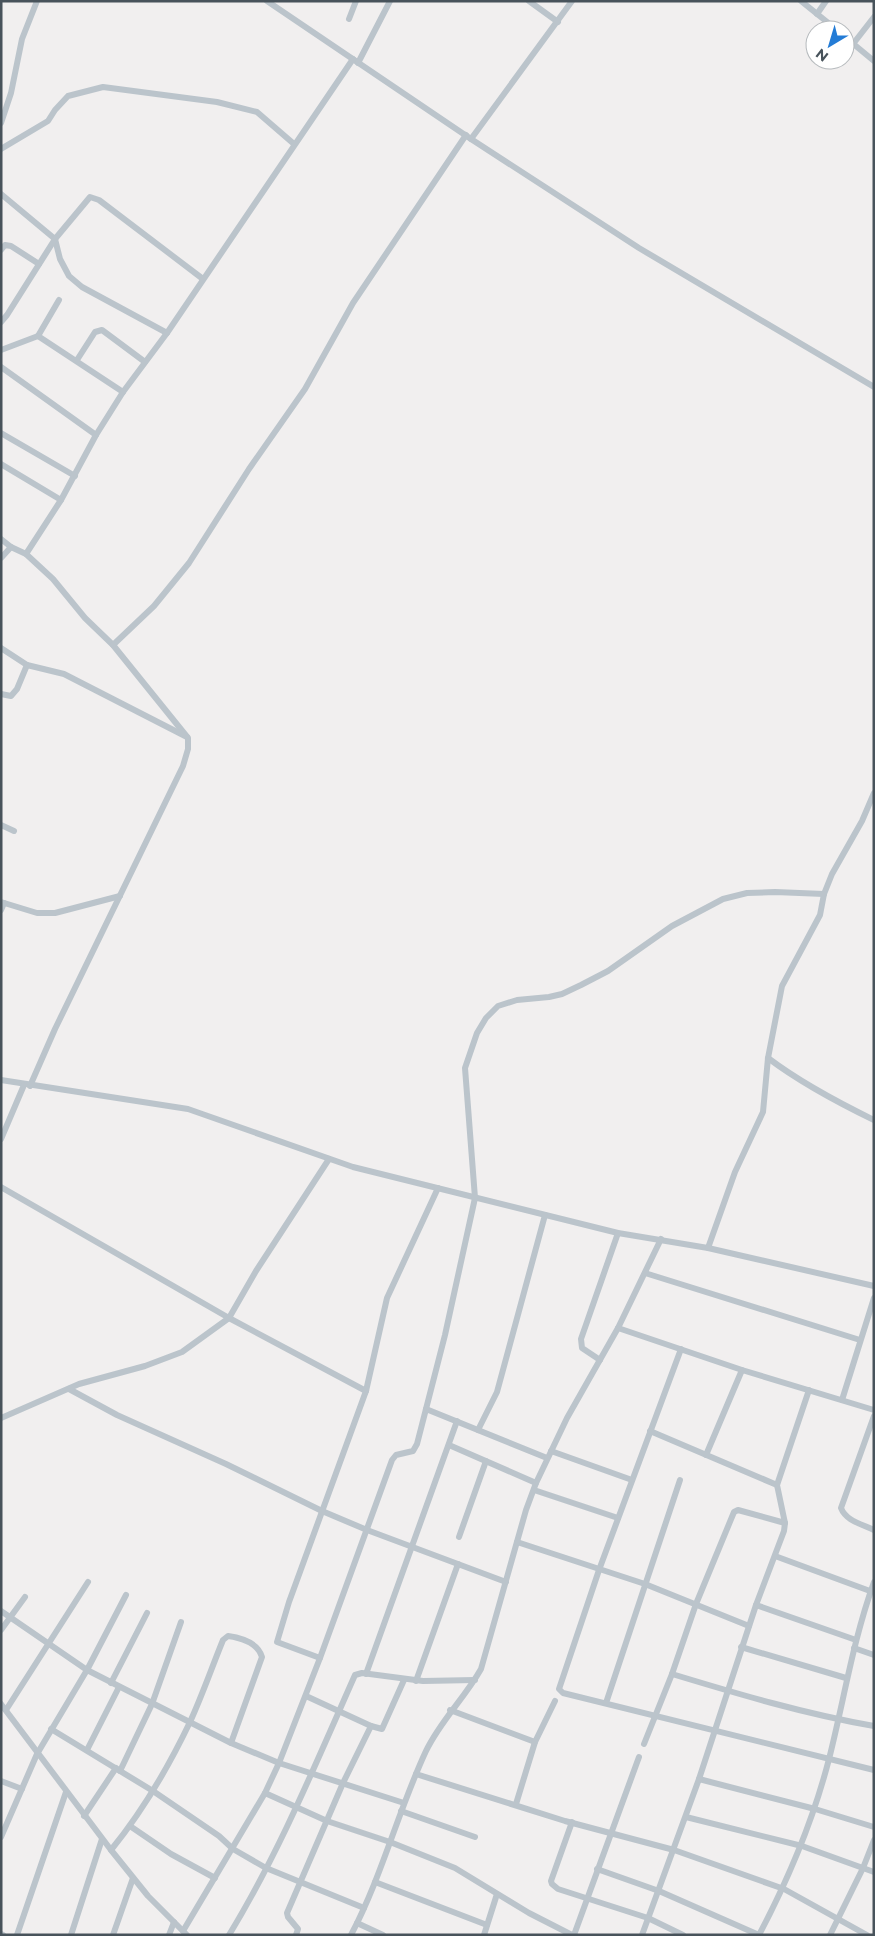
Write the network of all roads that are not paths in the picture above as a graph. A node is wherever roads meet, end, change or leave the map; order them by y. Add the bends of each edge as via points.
1 (37, 1) edge
2 (267, 1) edge
3 (356, 1) edge
4 (390, 1) edge
5 (529, 1) edge
6 (572, 1) edge
7 (801, 1) edge
8 (826, 1) edge
9 (817, 14) junction
10 (874, 17) edge
11 (348, 19) dead end
12 (824, 20) edge
13 (558, 22) junction
14 (855, 41) edge
15 (855, 46) edge
16 (356, 61) junction
17 (874, 61) edge
18 (1, 123) edge
19 (469, 137) junction
20 (294, 144) junction
21 (1, 148) edge
22 (1, 194) edge
23 (55, 239) junction
24 (1, 250) edge
25 (40, 264) junction
26 (203, 279) junction
27 (60, 300) dead end
28 (1, 322) edge
29 (167, 333) junction
30 (38, 336) junction
31 (1, 350) edge
32 (77, 360) junction
33 (145, 362) junction
34 (1, 367) edge
35 (874, 387) edge
36 (123, 392) junction
37 (1, 433) edge
38 (96, 435) junction
39 (1, 464) edge
40 (75, 476) junction
41 (61, 500) junction
42 (1, 539) edge
43 (11, 546) junction
44 (26, 554) junction
45 (1, 558) edge
46 (113, 645) junction
47 (1, 648) edge
48 (27, 665) junction
49 (1, 694) edge
50 (188, 738) junction
51 (874, 794) edge
52 (1, 825) edge
53 (14, 831) dead end
54 (824, 894) junction
55 (120, 896) junction
56 (3, 902) edge
57 (1, 910) edge
58 (768, 1058) junction
59 (1, 1080) edge
60 (27, 1085) junction
61 (874, 1120) edge
62 (1, 1139) edge
63 (329, 1159) junction
64 (1, 1187) edge
65 (438, 1188) junction
66 (476, 1198) junction
67 (545, 1215) junction
68 (618, 1233) junction
69 (661, 1240) junction
70 (708, 1248) junction
71 (645, 1272) junction
72 (874, 1286) edge
73 (874, 1298) edge
74 (229, 1318) junction
75 (618, 1328) junction
76 (860, 1340) junction
77 (681, 1349) junction
78 (600, 1360) junction
79 (742, 1370) junction
80 (69, 1389) junction
81 (809, 1390) junction
82 (366, 1391) junction
83 (842, 1400) junction
84 (426, 1408) junction
85 (874, 1410) edge
86 (874, 1416) edge
87 (1, 1418) edge
88 (457, 1421) junction
89 (478, 1430) junction
90 (650, 1431) junction
91 (449, 1445) junction
92 (549, 1455) junction
93 (706, 1455) junction
94 (486, 1461) junction
95 (632, 1480) junction
96 (680, 1480) dead end
97 (777, 1485) junction
98 (535, 1487) junction
99 (322, 1511) junction
100 (618, 1518) junction
101 (785, 1523) junction
102 (367, 1530) junction
103 (874, 1530) edge
104 (459, 1537) dead end
105 (517, 1542) junction
106 (413, 1547) junction
107 (775, 1556) junction
108 (458, 1564) junction
109 (598, 1570) junction
110 (88, 1582) dead end
111 (506, 1582) junction
112 (874, 1582) edge
113 (645, 1584) junction
114 (870, 1591) junction
115 (126, 1594) dead end
116 (25, 1598) dead end
117 (696, 1604) junction
118 (756, 1605) junction
119 (1, 1611) edge
120 (148, 1613) dead end
121 (11, 1618) junction
122 (182, 1622) dead end
123 (749, 1626) junction
124 (1, 1630) edge
125 (856, 1640) junction
126 (49, 1644) junction
127 (742, 1647) junction
128 (854, 1648) junction
129 (874, 1655) edge
130 (320, 1658) junction
131 (87, 1670) junction
132 (366, 1674) junction
133 (672, 1674) junction
134 (846, 1678) junction
135 (404, 1680) junction
136 (416, 1680) junction
137 (475, 1680) junction
138 (111, 1683) junction
139 (119, 1687) junction
140 (726, 1691) junction
141 (306, 1696) junction
142 (555, 1701) dead end
143 (606, 1703) junction
144 (152, 1704) junction
145 (3, 1707) edge
146 (340, 1710) junction
147 (450, 1710) junction
148 (655, 1716) junction
149 (837, 1720) junction
150 (190, 1722) junction
151 (371, 1726) junction
152 (874, 1726) edge
153 (51, 1729) junction
154 (714, 1730) junction
155 (535, 1742) junction
156 (231, 1743) junction
157 (644, 1744) dead end
158 (87, 1750) junction
159 (37, 1754) junction
160 (639, 1757) dead end
161 (829, 1758) junction
162 (279, 1763) junction
163 (118, 1769) junction
164 (874, 1769) edge
165 (312, 1773) junction
166 (416, 1774) junction
167 (699, 1779) junction
168 (1, 1781) edge
169 (343, 1783) junction
170 (22, 1789) junction
171 (153, 1791) junction
172 (66, 1792) junction
173 (265, 1793) junction
174 (404, 1803) junction
175 (516, 1804) junction
176 (296, 1807) junction
177 (815, 1809) junction
178 (401, 1811) junction
179 (84, 1816) junction
180 (686, 1817) junction
181 (327, 1821) junction
182 (572, 1822) junction
183 (130, 1826) junction
184 (874, 1827) edge
185 (611, 1832) junction
186 (1, 1837) edge
187 (475, 1837) dead end
188 (102, 1839) junction
189 (874, 1840) edge
190 (390, 1842) junction
191 (802, 1846) junction
192 (233, 1849) junction
193 (111, 1850) junction
194 (674, 1850) junction
195 (266, 1868) junction
196 (863, 1868) junction
197 (597, 1869) junction
198 (874, 1872) edge
199 (133, 1878) junction
200 (215, 1878) junction
201 (301, 1882) junction
202 (375, 1882) junction
203 (784, 1889) junction
204 (659, 1891) junction
205 (497, 1894) junction
206 (587, 1898) junction
207 (364, 1908) junction
208 (648, 1918) junction
209 (838, 1919) junction
210 (174, 1922) junction
211 (357, 1923) junction
212 (487, 1925) junction
213 (185, 1933) edge
214 (17, 1935) edge
215 (71, 1935) edge
216 (113, 1935) edge
217 (169, 1935) edge
218 (229, 1935) edge
219 (296, 1935) edge
220 (351, 1935) edge
221 (383, 1935) edge
222 (484, 1935) edge
223 (573, 1935) edge
224 (642, 1935) edge
225 (683, 1935) edge
226 (759, 1935) edge
227 (830, 1935) edge
228 (868, 1935) edge

1 - 18 street via 22,39
2 - 16 street
3 - 11 street
4 - 16 street
5 - 13 street
6 - 13 street
7 - 9 street
8 - 9 street
9 - 12 street
10 - 14 street
13 - 19 street
15 - 17 street
16 - 19 street
16 - 20 street
19 - 35 street via 639,248
19 - 46 street via 353,303 305,389 249,468 189,563 154,606
20 - 21 street via 258,112 217,102 103,87 68,96 48,121
20 - 26 street
22 - 23 street
23 - 25 street
23 - 26 street via 90,197 99,200
23 - 29 street via 69,276 82,287
24 - 25 street via 5,245 11,246
25 - 28 street
26 - 29 street
27 - 30 street
29 - 33 street
30 - 31 street
30 - 32 street
32 - 33 street via 94,332 102,330
32 - 36 street
33 - 36 street
34 - 38 street
36 - 38 street
37 - 40 street
38 - 40 street
39 - 41 street
40 - 41 street
41 - 44 street
42 - 43 street
43 - 44 street
43 - 45 street
44 - 46 street
46 - 50 street
47 - 48 street
48 - 49 street via 11,696
48 - 50 street via 64,674
50 - 55 street via 183,766
51 - 54 street
52 - 53 street
54 - 58 street via 820,915 782,986
54 - 66 street via 747,893 723,899 672,926 608,971 581,985 562,994 498,1006 477,1033 465,1068
55 - 56 street via 56,913 37,913
55 - 60 street
56 - 57 street
58 - 61 street via 831,1099
58 - 70 street via 763,1112 736,1172
59 - 60 street
60 - 62 street
60 - 63 street via 188,1109
63 - 65 street via 353,1168
63 - 74 street
64 - 74 street
65 - 66 street
65 - 82 street via 387,1298
66 - 67 street
66 - 84 street
67 - 68 street
67 - 89 street via 498,1392
68 - 69 street
68 - 78 street via 581,1339 582,1348
69 - 70 street
69 - 71 street
70 - 72 street
71 - 75 street
71 - 76 street
73 - 76 street
74 - 80 street via 182,1352
74 - 82 street
75 - 77 street
75 - 78 street
76 - 83 street
77 - 79 street
77 - 90 street
78 - 92 street
79 - 81 street
79 - 93 street
80 - 87 street
80 - 99 street via 117,1415
81 - 83 street
81 - 97 street
82 - 99 street
83 - 85 street
84 - 88 street
84 - 102 street via 415,1449 396,1455 392,1460
86 - 103 street via 842,1508 850,1519
88 - 89 street
88 - 91 street
89 - 92 street
90 - 93 street
90 - 95 street
91 - 94 street
91 - 106 street
92 - 95 street
92 - 98 street
93 - 97 street
94 - 98 street
94 - 104 street
95 - 100 street
96 - 113 street
97 - 101 street
98 - 100 street
98 - 105 street
99 - 102 street
99 - 130 street via 277,1642
100 - 109 street
101 - 107 street
101 - 117 street via 736,1510
102 - 106 street
102 - 130 street
105 - 109 street
105 - 111 street
106 - 108 street
106 - 132 street
107 - 114 street
107 - 118 street
108 - 111 street
108 - 136 street
109 - 113 street
109 - 143 street via 559,1689 563,1693
110 - 126 street
111 - 137 street via 481,1670
112 - 114 street
113 - 117 street
113 - 143 street
114 - 125 street
115 - 131 street
116 - 121 street
117 - 123 street
117 - 133 street
118 - 123 street
118 - 125 street
119 - 121 street
120 - 138 street
121 - 124 street
121 - 126 street
122 - 144 street
123 - 127 street
125 - 128 street
126 - 131 street
126 - 145 street
127 - 134 street
127 - 140 street
128 - 129 street
128 - 134 street
130 - 141 street
131 - 138 street
131 - 153 street
132 - 135 street
132 - 146 street via 355,1675
133 - 140 street
133 - 148 street
134 - 149 street
135 - 136 street
135 - 151 street via 383,1728
136 - 137 street
137 - 147 street
138 - 139 street
139 - 144 street
139 - 158 street
140 - 149 street
140 - 154 street
141 - 146 street
141 - 162 street
142 - 155 street
143 - 148 street
144 - 150 street
144 - 163 street
145 - 159 street
146 - 151 street
146 - 165 street
147 - 155 street
147 - 166 street
148 - 154 street
148 - 157 street
149 - 152 street
149 - 161 street
150 - 156 street
150 - 156 street via 222,1640 228,1636 249,1642 262,1657
150 - 171 street
151 - 169 street
153 - 158 street
153 - 159 street
154 - 161 street
154 - 167 street
155 - 175 street
156 - 162 street
158 - 163 street
159 - 170 street
159 - 172 street
160 - 185 street
161 - 164 street
161 - 177 street
162 - 165 street
162 - 173 street
163 - 171 street
163 - 179 street
165 - 169 street
165 - 176 street
166 - 174 street
166 - 175 street
167 - 177 street
167 - 180 street
168 - 170 street
169 - 174 street
169 - 181 street
170 - 186 street
171 - 183 street
171 - 192 street
172 - 179 street
172 - 214 street
173 - 176 street
173 - 192 street
174 - 178 street
175 - 182 street
176 - 181 street
176 - 195 street
177 - 184 street
177 - 191 street
178 - 187 street
178 - 190 street
179 - 188 street
180 - 191 street
180 - 194 street
181 - 190 street
181 - 201 street
182 - 185 street
182 - 206 street via 551,1880 555,1888
183 - 193 street
183 - 200 street
185 - 194 street
185 - 197 street
188 - 193 street
188 - 215 street
189 - 196 street
190 - 202 street
190 - 205 street via 455,1868
191 - 196 street
191 - 203 street
192 - 195 street
192 - 200 street
193 - 199 street
194 - 203 street
194 - 204 street
195 - 201 street
195 - 218 street
196 - 198 street
196 - 209 street
197 - 204 street
197 - 206 street
199 - 210 street
199 - 216 street
200 - 213 street
201 - 207 street
201 - 219 street via 287,1914 298,1929
202 - 207 street
202 - 212 street
203 - 209 street
203 - 226 street
204 - 208 street
204 - 226 street
205 - 212 street
205 - 223 street
206 - 208 street
206 - 223 street
207 - 211 street
208 - 224 street
208 - 225 street
209 - 227 street
209 - 228 street
210 - 213 street
210 - 217 street
211 - 220 street
211 - 221 street
212 - 222 street

